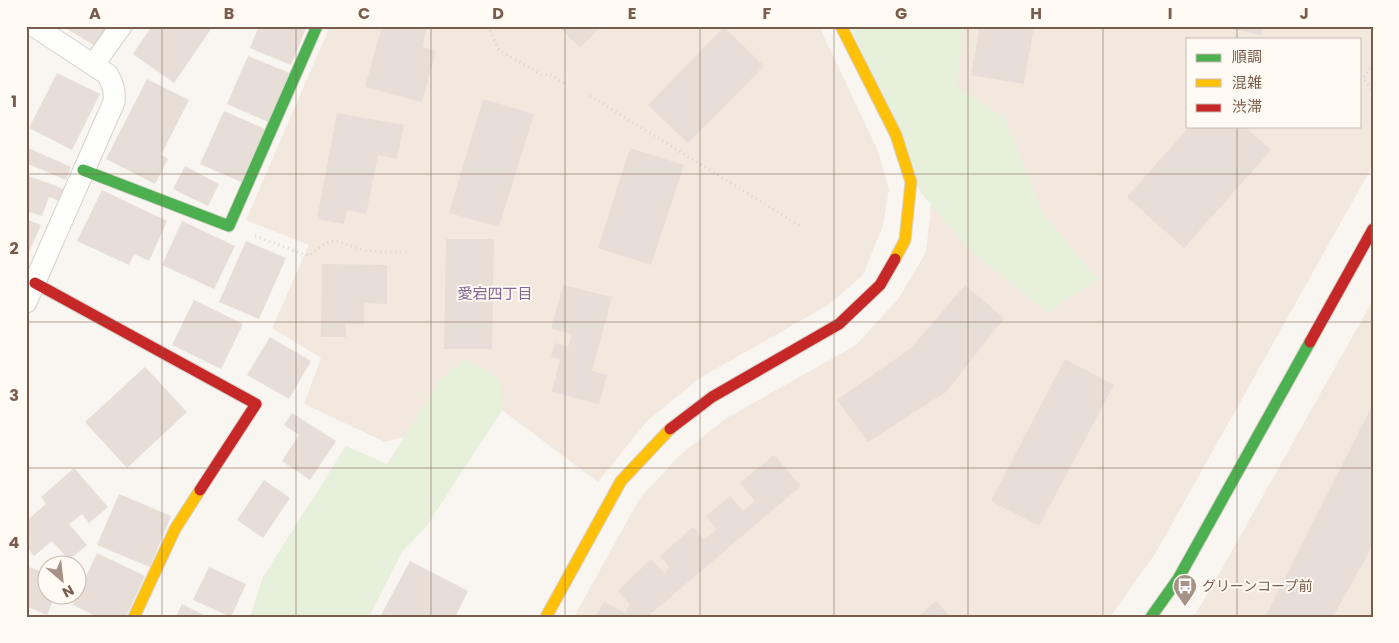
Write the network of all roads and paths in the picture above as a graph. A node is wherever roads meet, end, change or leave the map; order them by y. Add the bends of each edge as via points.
1 (34, 26) edge
2 (121, 26) edge
3 (317, 26) edge
4 (488, 26) edge
5 (840, 26) edge
6 (94, 64) junction
7 (1373, 64) edge
8 (567, 84) dead end
9 (1373, 91) edge
10 (590, 96) dead end
11 (83, 170) junction
12 (228, 226) junction
13 (802, 227) dead end
14 (1373, 229) edge
15 (408, 252) dead end
16 (30, 293) edge
17 (134, 617) edge
18 (546, 617) edge
19 (1151, 617) edge

1 - 6 street
2 - 6 street
3 - 12 street
4 - 8 path via 499,50 542,75 550,74
5 - 18 street via 896,136 911,182 905,240 880,285 839,324 712,397 664,434 621,481
6 - 11 street via 113,83 114,102
7 - 9 path via 1363,78
10 - 13 path
11 - 12 street
11 - 16 street
12 - 15 path via 309,256 324,244 338,240 366,250
14 - 19 street via 1178,579
16 - 17 street via 256,404 175,529

